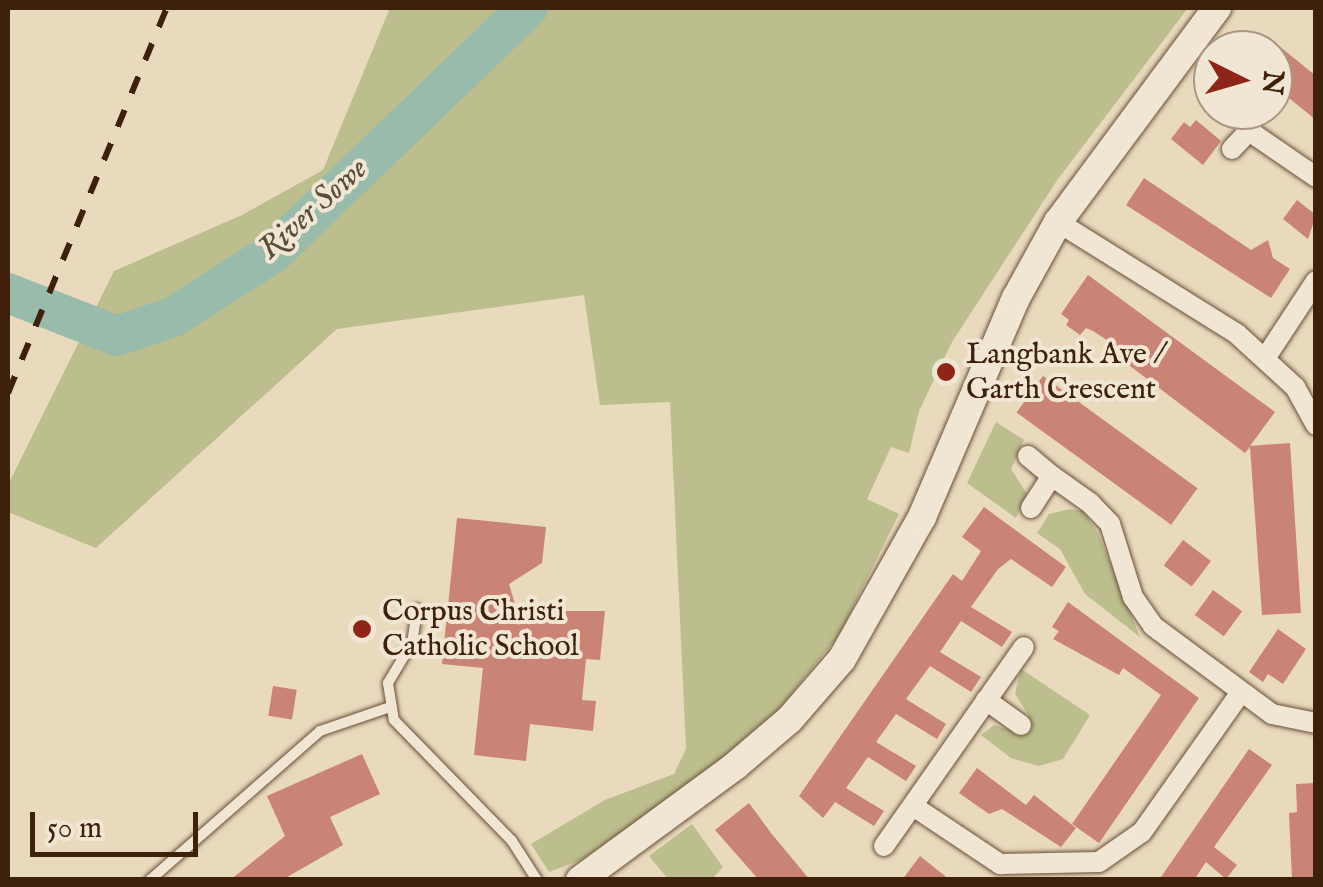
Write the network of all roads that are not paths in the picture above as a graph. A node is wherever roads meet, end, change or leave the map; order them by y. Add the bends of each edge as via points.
1 (1218, 8) edge
2 (1242, 130) edge
3 (1260, 130) edge
4 (1232, 149) dead end
5 (1316, 177) edge
6 (1058, 222) junction
7 (1316, 280) edge
8 (1266, 357) junction
9 (1316, 424) edge
10 (1028, 456) dead end
11 (1052, 476) junction
12 (1031, 508) dead end
13 (417, 610) dead end
14 (1024, 647) dead end
15 (1241, 692) junction
16 (986, 700) junction
17 (390, 707) junction
18 (1316, 724) edge
19 (1021, 725) dead end
20 (913, 806) junction
21 (884, 846) dead end
22 (150, 880) edge
23 (536, 880) edge
24 (580, 880) edge

1 - 6 street
2 - 4 street
3 - 5 street
6 - 8 street
6 - 24 street via 1016,298 922,517 842,658 790,719 735,766
7 - 8 street
8 - 9 street via 1296,388
10 - 11 street
11 - 12 street
11 - 15 street via 1110,524 1134,597 1153,626
13 - 17 lane via 412,643 388,683
14 - 16 street
15 - 18 street via 1280,718
15 - 20 street via 1142,832 1100,862 1000,864
16 - 19 street
16 - 20 street
17 - 22 lane via 320,731
17 - 23 lane via 394,720 512,841
20 - 21 street

